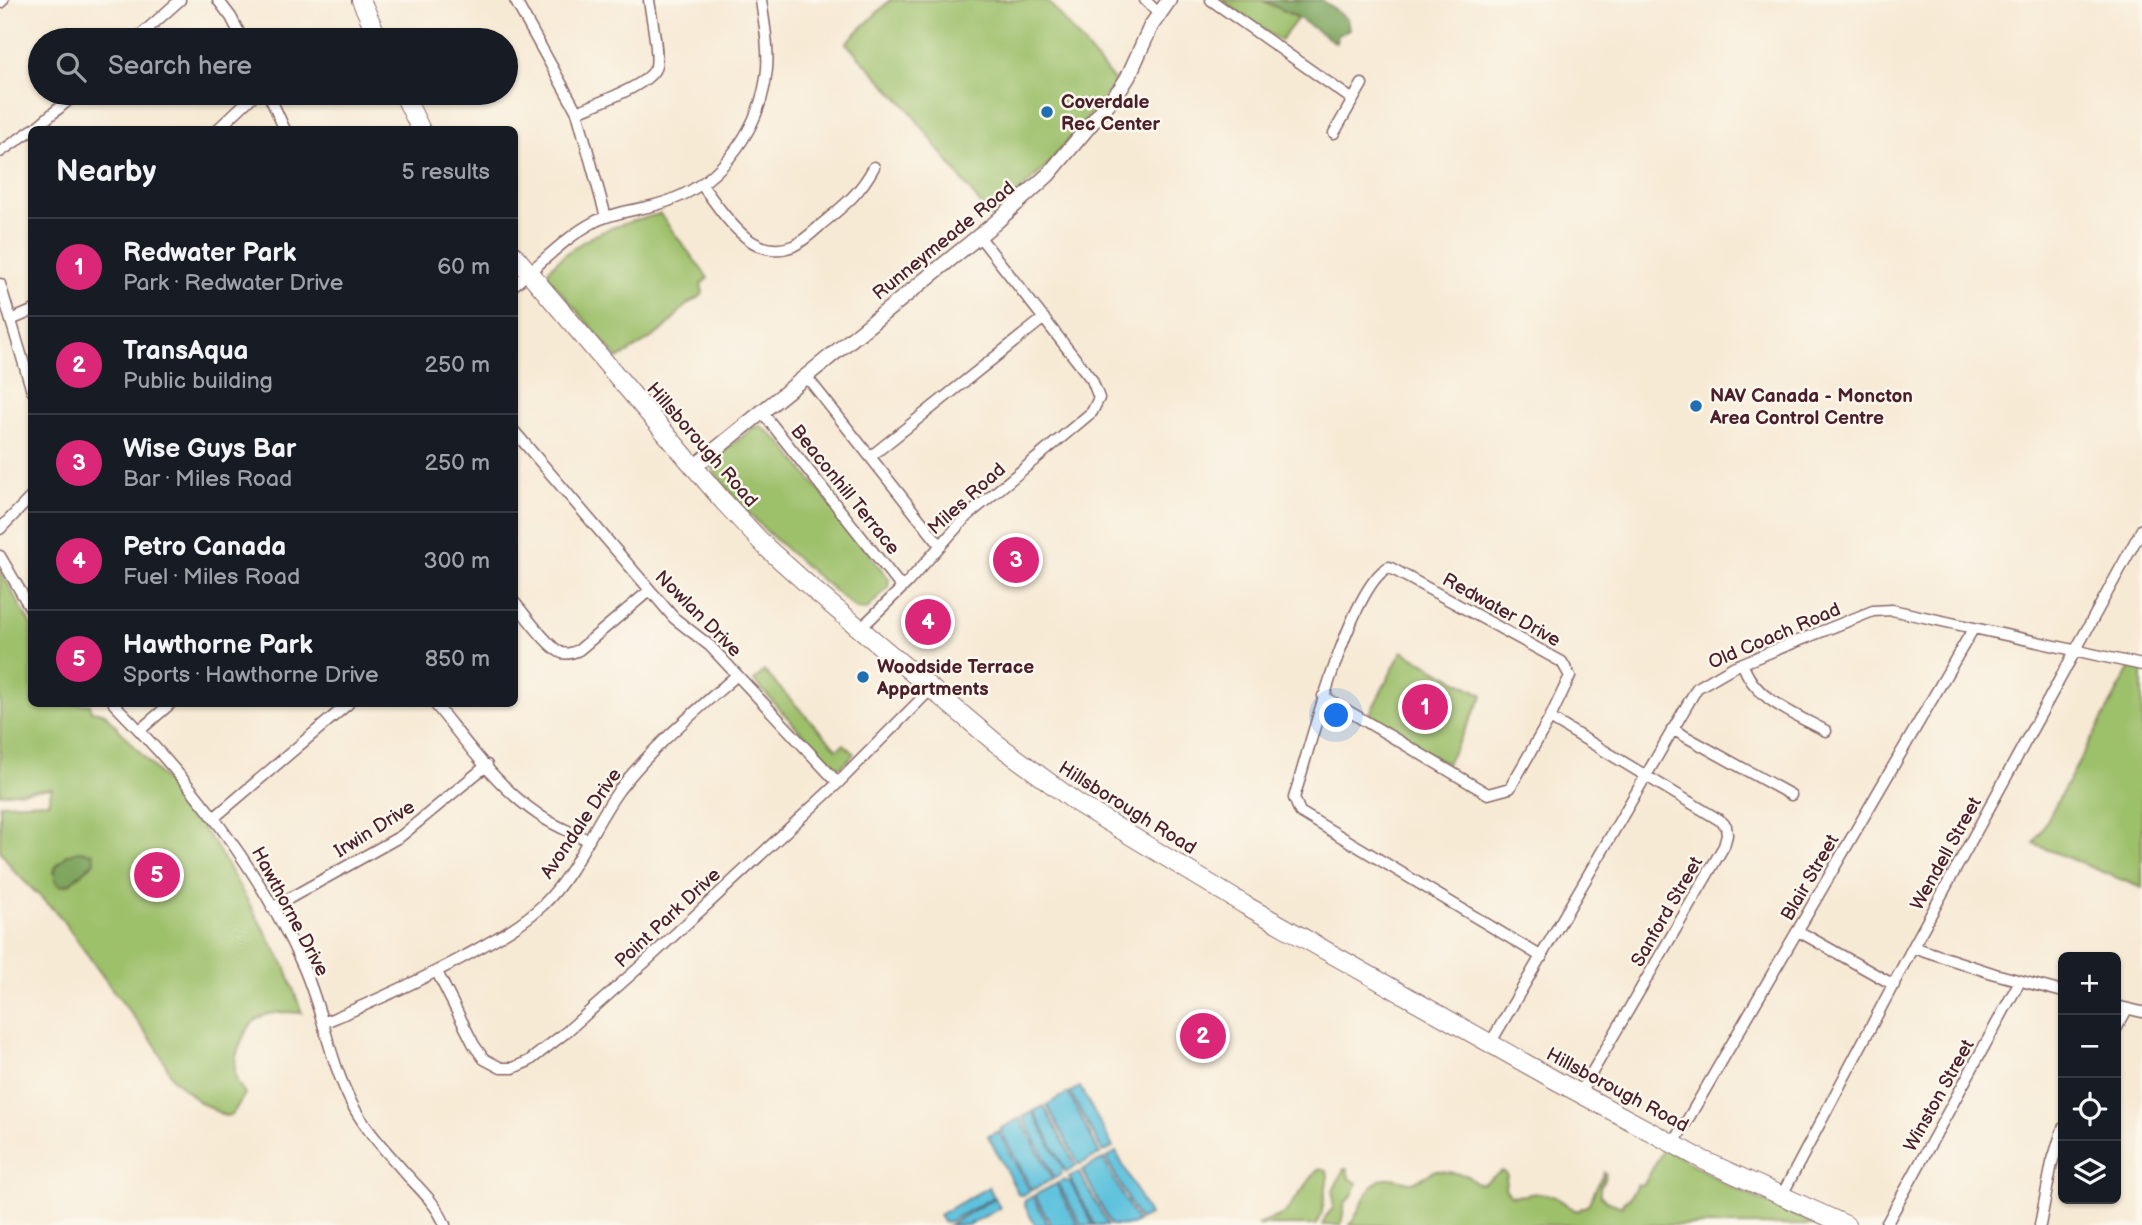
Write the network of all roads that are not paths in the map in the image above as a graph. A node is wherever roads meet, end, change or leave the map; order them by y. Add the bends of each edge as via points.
1 (180, 0) edge
2 (218, 0) edge
3 (361, 0) edge
4 (516, 0) edge
5 (649, 0) edge
6 (761, 0) edge
7 (1145, 0) edge
8 (1169, 0) edge
9 (1211, 0) edge
10 (1159, 14) junction
11 (148, 28) edge
12 (237, 28) edge
13 (374, 28) edge
14 (1362, 84) dead end
15 (1353, 100) junction
16 (62, 105) edge
17 (244, 105) edge
18 (274, 105) edge
19 (409, 105) edge
20 (577, 112) junction
21 (37, 126) edge
22 (222, 126) edge
23 (283, 126) edge
24 (419, 126) edge
25 (28, 133) edge
26 (1335, 133) dead end
27 (0, 152) edge
28 (874, 167) dead end
29 (701, 184) junction
30 (606, 217) junction
31 (979, 236) junction
32 (518, 260) edge
33 (530, 273) junction
34 (518, 282) edge
35 (0, 284) edge
36 (28, 313) edge
37 (1044, 318) junction
38 (11, 320) junction
39 (806, 376) junction
40 (28, 377) edge
41 (762, 412) junction
42 (518, 436) edge
43 (870, 457) junction
44 (694, 467) junction
45 (28, 500) edge
46 (0, 529) edge
47 (2142, 529) edge
48 (940, 545) junction
49 (0, 556) edge
50 (902, 588) junction
51 (650, 590) junction
52 (28, 604) edge
53 (518, 606) edge
54 (860, 629) junction
55 (1973, 629) junction
56 (2075, 650) junction
57 (1743, 664) junction
58 (2142, 665) edge
59 (737, 675) junction
60 (931, 689) junction
61 (1323, 696) junction
62 (117, 707) edge
63 (167, 707) edge
64 (344, 707) edge
65 (438, 707) edge
66 (1550, 718) junction
67 (1672, 729) junction
68 (140, 730) junction
69 (1826, 731) dead end
70 (486, 765) junction
71 (1645, 777) junction
72 (838, 783) junction
73 (1791, 795) dead end
74 (215, 817) junction
75 (588, 839) junction
76 (272, 908) junction
77 (1798, 931) junction
78 (1913, 947) junction
79 (1542, 957) junction
80 (437, 972) junction
81 (2020, 981) junction
82 (1894, 985) junction
83 (2058, 991) edge
84 (2122, 1008) edge
85 (2142, 1013) edge
86 (323, 1023) junction
87 (1491, 1042) junction
88 (1580, 1093) junction
89 (1674, 1143) junction
90 (2058, 1164) edge
91 (1781, 1196) junction
92 (445, 1225) edge
93 (1846, 1225) edge
94 (1886, 1225) edge
95 (2040, 1225) edge

1 - 11 street
2 - 12 street
3 - 13 main road
4 - 20 street
5 - 20 street via 654,70 642,82
6 - 29 street via 767,60 758,107 735,150
7 - 10 street
8 - 10 street, Runneymeade Road
9 - 15 street
10 - 31 street, Runneymeade Road via 1125,83 1090,127 1040,184
14 - 15 street
15 - 26 street
16 - 21 street
17 - 22 street
18 - 23 street
19 - 24 main road
20 - 30 street
25 - 27 street
28 - 29 street via 860,192 805,239 778,249 747,239
29 - 30 street via 668,201
30 - 33 street via 574,235
31 - 37 street
31 - 39 street, Runneymeade Road
32 - 33 main road, Hillsborough Road
33 - 34 street
33 - 44 main road, Hillsborough Road
35 - 38 street
36 - 38 street
37 - 43 street
37 - 48 street, Miles Road via 1092,380 1099,398 1096,408 967,516
38 - 40 street
39 - 41 street, Runneymeade Road
39 - 43 street
41 - 44 street, Runneymeade Road
41 - 50 street, Beaconhill Terrace
42 - 51 street, Nowlan Drive
43 - 48 street
44 - 54 main road, Hillsborough Road via 767,548
45 - 46 street
47 - 56 street, Wendell Street
48 - 50 street, Miles Road
49 - 52 street
50 - 54 street, Miles Road
51 - 53 street via 579,650 569,653 555,648
51 - 59 street, Nowlan Drive
54 - 60 main road, Hillsborough Road
55 - 56 street, Old Coach Road
55 - 57 street, Old Coach Road via 1892,610 1873,611
55 - 77 street, Blair Street
56 - 58 street, Old Coach Road
56 - 78 street, Wendell Street
57 - 67 street, Old Coach Road via 1697,688
57 - 69 street via 1745,673 1769,700
59 - 72 street, Nowlan Drive
59 - 75 street, Avondale Drive via 639,767
60 - 72 street, Point Park Drive
60 - 87 main road, Hillsborough Road via 1077,803 1245,905
61 - 66 street, Redwater Drive via 1488,794 1510,788
61 - 66 street, Redwater Drive via 1357,608 1380,571 1388,567 1562,662 1570,676
61 - 79 street, Redwater Drive via 1294,798 1300,813
62 - 68 street, Hawthorne Drive
63 - 68 street
64 - 74 street
65 - 70 street
66 - 71 street
67 - 71 street, Old Coach Road
67 - 73 street
68 - 74 street, Hawthorne Drive
70 - 75 street via 539,816
70 - 76 street, Irwin Drive via 401,836
71 - 79 street, Old Coach Road
71 - 88 street, Sanford Street via 1721,821 1727,835
72 - 80 street, Point Park Drive via 565,1033 520,1065 501,1068 484,1059
74 - 76 street, Hawthorne Drive
75 - 80 street, Avondale Drive via 562,884 533,913
76 - 86 street, Hawthorne Drive via 302,964
77 - 82 street
77 - 89 street, Blair Street
78 - 81 street
78 - 82 street, Wendell Street
79 - 87 street, Old Coach Road
80 - 86 street, Avondale Drive
81 - 83 street
81 - 94 street, Winston Street
82 - 91 street, Wendell Street
84 - 85 street
86 - 92 street, Hawthorne Drive via 359,1117 434,1204
87 - 88 main road, Hillsborough Road
88 - 89 main road, Hillsborough Road
89 - 91 main road, Hillsborough Road
90 - 95 street
91 - 93 main road, Hillsborough Road

